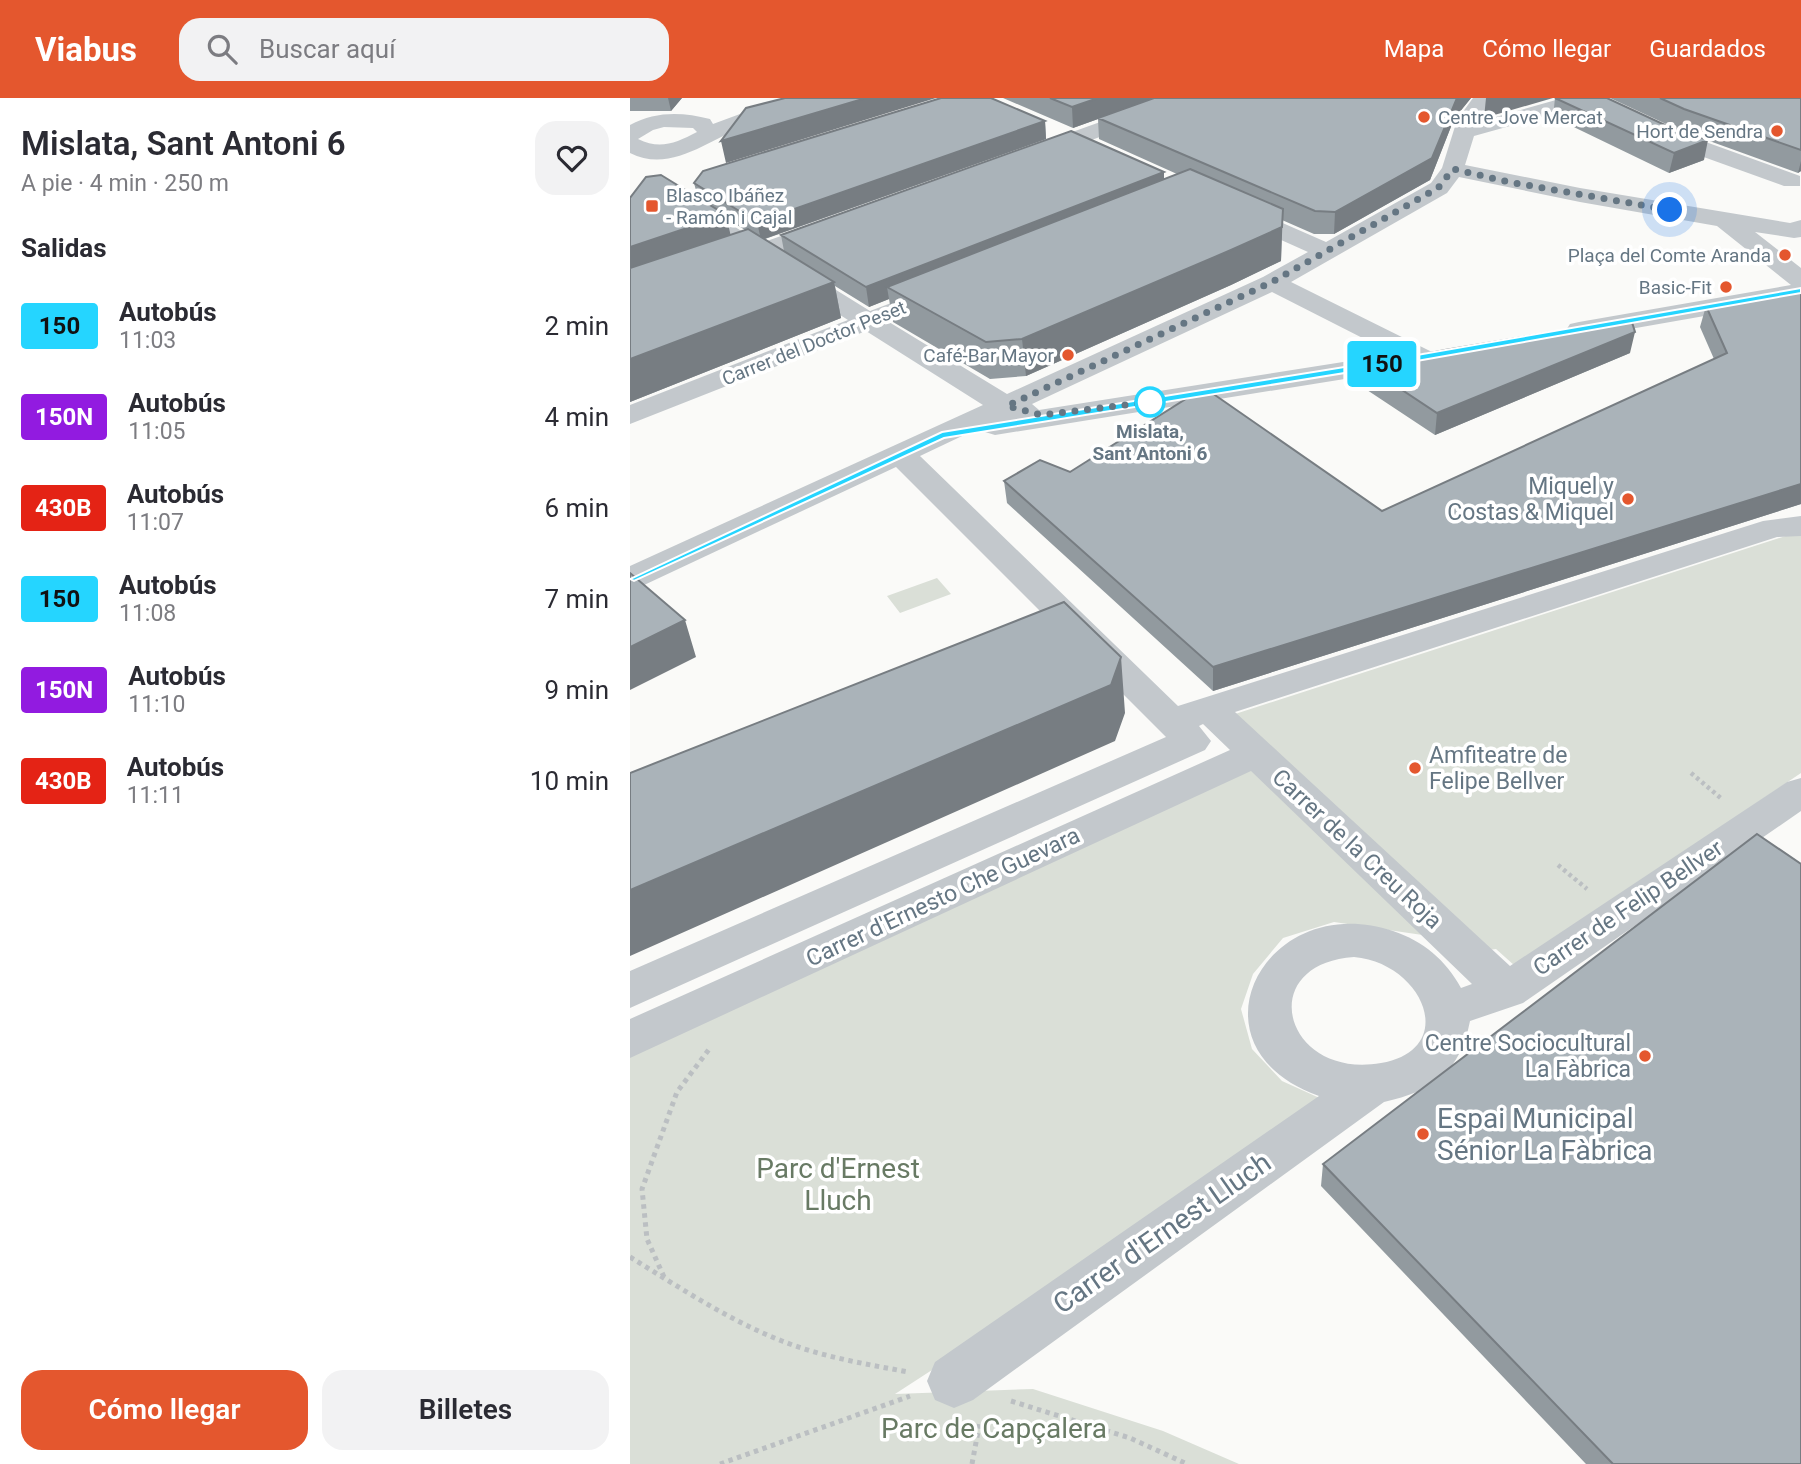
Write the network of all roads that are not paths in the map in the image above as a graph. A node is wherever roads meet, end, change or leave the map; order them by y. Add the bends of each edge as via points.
1 (769, 98) edge
2 (827, 98) edge
3 (1186, 98) edge
4 (1585, 98) edge
5 (1479, 105) edge
6 (1450, 108) edge
7 (697, 123) junction
8 (1039, 124) edge
9 (1464, 132) junction
10 (1074, 139) junction
11 (1098, 150) edge
12 (647, 156) edge
13 (1009, 163) edge
14 (1453, 169) junction
15 (1797, 179) edge
16 (1216, 202) edge
17 (852, 219) edge
18 (1724, 219) junction
19 (1801, 227) edge
20 (1327, 251) junction
21 (760, 252) junction
22 (1801, 280) edge
23 (1272, 282) junction
24 (961, 284) edge
25 (1801, 291) edge
26 (630, 299) edge
27 (871, 321) junction
28 (1557, 334) edge
29 (1284, 381) junction
30 (1370, 392) edge
31 (1007, 406) junction
32 (630, 415) edge
33 (1062, 415) junction
34 (942, 436) junction
35 (900, 454) junction
36 (1801, 526) edge
37 (630, 579) edge
38 (1080, 631) junction
39 (1042, 647) edge
40 (1190, 724) junction
41 (1255, 754) junction
42 (1801, 792) edge
43 (630, 990) edge
44 (1507, 990) junction
45 (1448, 1010) junction
46 (630, 1039) edge
47 (1370, 1086) junction
48 (967, 1399) road end

1 - 7 street
2 - 7 street via 736,122
3 - 10 street
4 - 9 street
4 - 15 street via 1670,137
5 - 6 street
5 - 9 street
7 - 12 street
7 - 12 street via 659,122
8 - 10 street
9 - 14 street
10 - 11 street
10 - 13 street
12 - 21 street
14 - 18 street
14 - 20 street via 1438,188
15 - 18 street
16 - 20 street
17 - 21 street
18 - 19 street via 1794,231
18 - 22 street
20 - 23 street
21 - 26 street
21 - 27 street
23 - 29 street via 1432,362
23 - 31 street
24 - 27 street, Carrer del Doctor Peset
25 - 28 street
27 - 31 street
27 - 32 street, Carrer del Doctor Peset
29 - 30 street
29 - 33 street
31 - 33 street
31 - 34 street
33 - 34 street
34 - 35 street
35 - 37 street
35 - 38 street, Carrer de la Creu Roja
36 - 40 street, Carrer d'Ernesto Che Guevara via 1761,532
38 - 39 street
38 - 40 street, Carrer de la Creu Roja
40 - 41 street, Carrer de la Creu Roja
40 - 43 street, Carrer d'Ernesto Che Guevara
41 - 44 street, Carrer de la Creu Roja
41 - 46 street, Carrer d'Ernesto Che Guevara
42 - 44 street, Carrer de Felip Bellver
44 - 45 street, Carrer de Felip Bellver
45 - 47 street via 1446,1036 1433,1058 1410,1076
45 - 47 street via 1439,985 1421,964 1383,944 1325,943 1288,964 1274,986 1269,1010 1284,1051 1306,1070 1327,1079
47 - 48 street, Carrer d'Ernest Lluch

